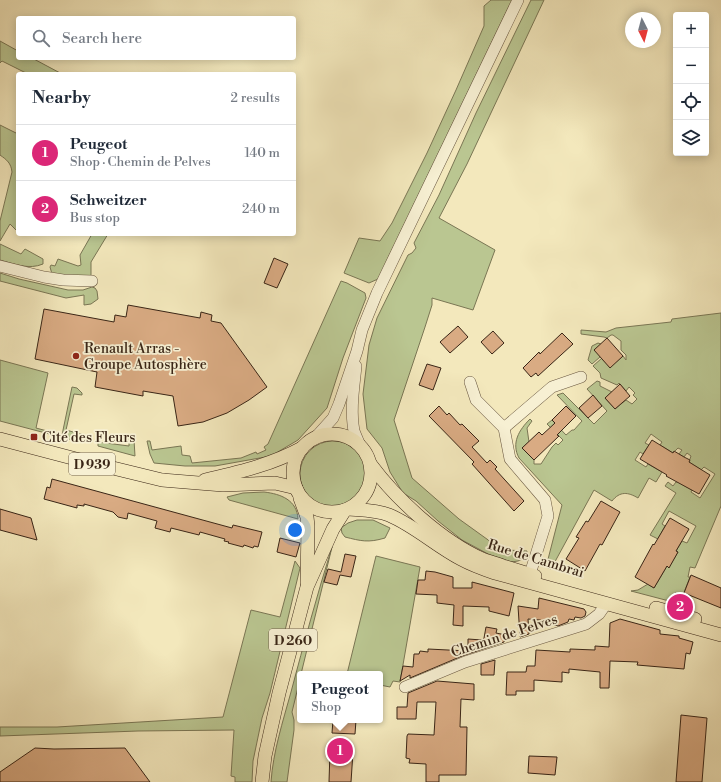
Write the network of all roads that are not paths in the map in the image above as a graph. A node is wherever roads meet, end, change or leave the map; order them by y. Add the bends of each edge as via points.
1 (518, 0) edge
2 (0, 266) edge
3 (92, 281) dead end
4 (357, 351) junction
5 (581, 377) dead end
6 (470, 382) dead end
7 (504, 428) junction
8 (315, 438) junction
9 (0, 440) edge
10 (360, 445) junction
11 (302, 448) junction
12 (371, 465) junction
13 (197, 482) junction
14 (297, 492) junction
15 (347, 509) junction
16 (530, 574) junction
17 (307, 587) junction
18 (606, 604) junction
19 (721, 627) edge
20 (721, 635) edge
21 (405, 687) dead end
22 (262, 782) edge

1 - 4 street via 377,293 362,330
2 - 3 street via 44,277
4 - 8 street via 340,404 333,418
4 - 10 street via 353,422
5 - 7 street via 552,387
6 - 7 street via 476,400
7 - 16 street via 510,459 545,500 548,516
8 - 10 main road via 326,434 339,434
8 - 11 main road
9 - 13 main road, D 939 via 162,480
10 - 12 main road
11 - 13 main road, D 939 via 243,472
11 - 14 main road via 293,467
12 - 15 main road via 369,487 361,500
12 - 16 main road, Rue de Cambrai via 391,489 417,513 468,552 484,560
13 - 14 main road, D 939 via 222,485 275,483
14 - 15 main road via 306,503 320,510 335,512
14 - 17 main road, D 260 via 308,526
15 - 17 main road, D 260 via 333,529
15 - 18 main road, Rue de Cambrai via 388,515 476,567
16 - 19 main road, Rue de Cambrai
17 - 22 main road, D 260 via 280,693
18 - 20 main road, Rue de Cambrai
18 - 21 street, Chemin de Pelves via 600,614 586,624 465,662

